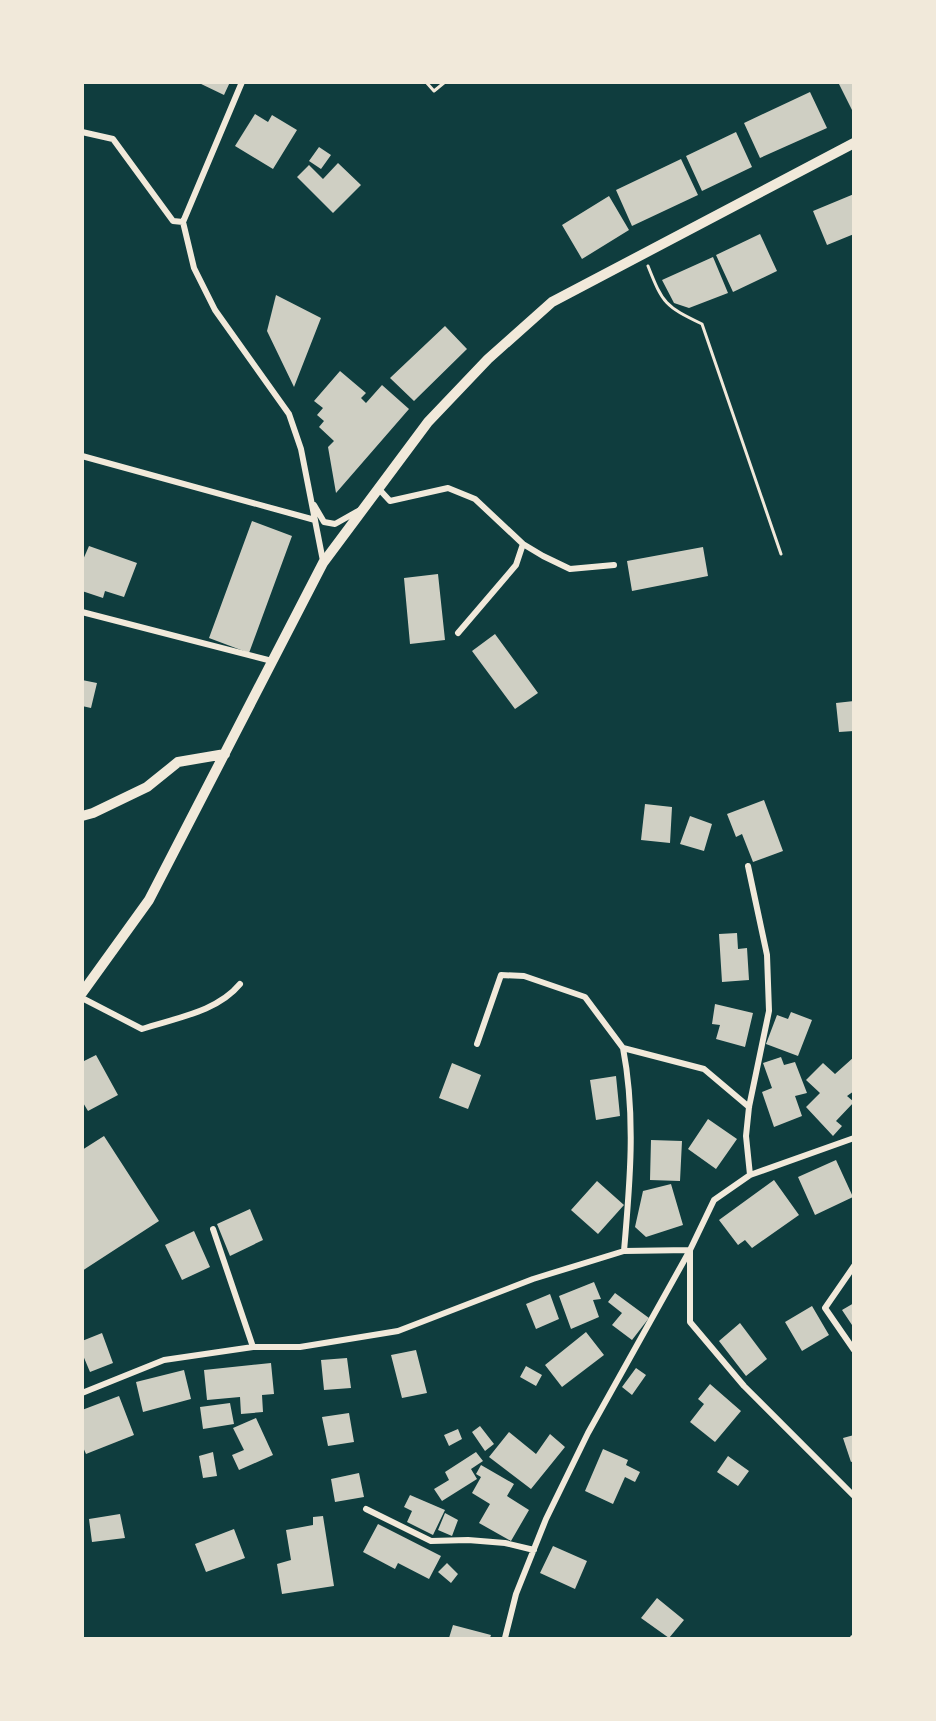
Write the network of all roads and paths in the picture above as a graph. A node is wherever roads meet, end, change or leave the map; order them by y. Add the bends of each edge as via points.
1 (242, 82) edge
2 (426, 82) edge
3 (445, 82) edge
4 (82, 132) edge
5 (854, 143) edge
6 (183, 222) junction
7 (643, 253) junction
8 (82, 456) edge
9 (378, 488) junction
10 (311, 501) junction
11 (365, 506) junction
12 (315, 520) junction
13 (523, 544) junction
14 (780, 554) dead end
15 (323, 563) junction
16 (614, 565) dead end
17 (82, 612) edge
18 (458, 633) dead end
19 (272, 661) junction
20 (225, 754) junction
21 (82, 816) edge
22 (748, 866) dead end
23 (240, 984) dead end
24 (82, 993) edge
25 (82, 998) edge
26 (477, 1044) dead end
27 (623, 1048) junction
28 (749, 1107) junction
29 (854, 1138) edge
30 (750, 1175) junction
31 (213, 1229) dead end
32 (690, 1250) junction
33 (624, 1251) junction
34 (854, 1266) edge
35 (253, 1347) junction
36 (854, 1350) edge
37 (82, 1393) edge
38 (854, 1496) edge
39 (366, 1509) dead end
40 (534, 1550) junction
41 (505, 1638) edge

1 - 6 street
2 - 3 path via 434,91
4 - 6 street via 113,139 173,221
5 - 7 street
6 - 10 street via 194,268 215,310 289,414
7 - 9 street via 552,302 488,359 428,422
7 - 14 path via 661,299 702,324
8 - 12 street
9 - 11 street
9 - 13 street via 390,501 448,488 475,499
10 - 11 street via 324,522 335,524
10 - 12 street
11 - 15 street
12 - 15 street
13 - 16 street via 570,569
13 - 18 street via 516,565
15 - 19 street
17 - 19 street
19 - 20 street
20 - 21 street via 178,762 147,787
20 - 24 street via 149,900
22 - 28 street via 767,955 769,1011
23 - 25 street via 228,998 142,1029
26 - 27 street via 501,975 524,976 585,997
27 - 28 street via 704,1069
27 - 33 street via 631,1091
28 - 30 street via 746,1136
29 - 30 street
30 - 32 street via 714,1200
31 - 35 street
32 - 33 street
32 - 38 street via 690,1322 744,1386
32 - 40 street via 588,1433
33 - 35 street via 533,1279 398,1331 300,1347
34 - 36 street via 825,1308
35 - 37 street via 164,1360
39 - 40 street via 430,1541 468,1539
40 - 41 street via 516,1594

